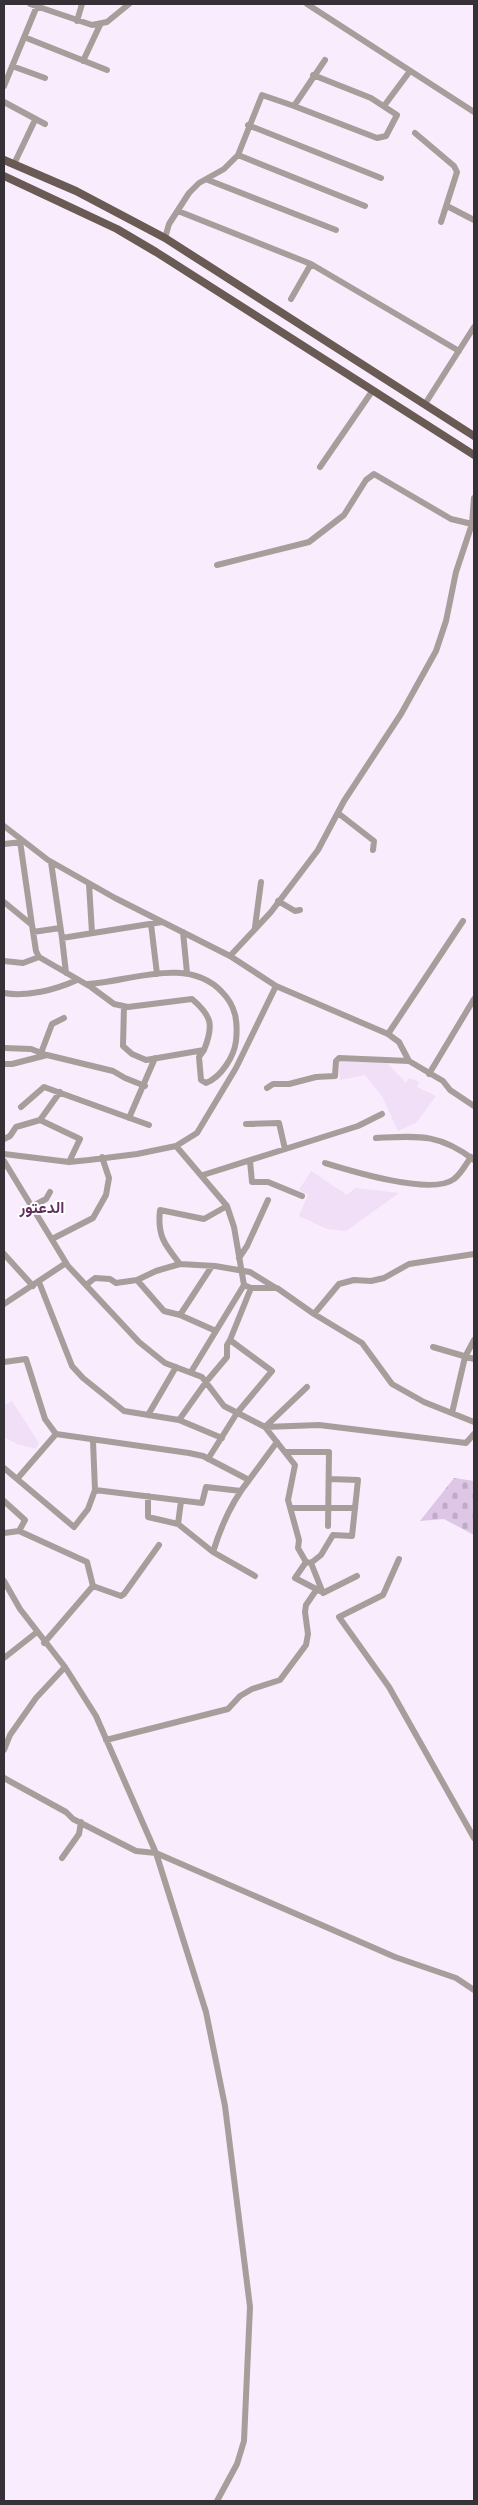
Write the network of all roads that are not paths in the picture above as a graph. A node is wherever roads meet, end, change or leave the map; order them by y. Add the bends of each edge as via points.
1 (82, 4) edge
2 (129, 4) edge
3 (307, 4) edge
4 (33, 5) edge
5 (77, 21) junction
6 (100, 25) junction
7 (24, 37) junction
8 (325, 60) dead end
9 (84, 61) junction
10 (12, 66) junction
11 (107, 70) dead end
12 (410, 71) junction
13 (313, 75) junction
14 (45, 78) dead end
15 (4, 86) edge
16 (4, 102) edge
17 (294, 106) junction
18 (384, 106) junction
19 (474, 112) edge
20 (35, 120) junction
21 (45, 124) dead end
22 (248, 125) junction
23 (415, 133) dead end
24 (238, 155) junction
25 (4, 160) edge
26 (14, 164) junction
27 (4, 176) edge
28 (381, 178) dead end
29 (208, 180) junction
30 (365, 206) dead end
31 (447, 206) junction
32 (178, 211) junction
33 (124, 216) junction
34 (474, 220) edge
35 (441, 222) dead end
36 (117, 229) junction
37 (336, 230) dead end
38 (165, 238) junction
39 (311, 264) junction
40 (291, 299) dead end
41 (474, 326) edge
42 (459, 351) junction
43 (373, 390) junction
44 (425, 404) junction
45 (474, 436) edge
46 (474, 455) edge
47 (320, 467) dead end
48 (474, 498) edge
49 (472, 524) junction
50 (217, 565) dead end
51 (338, 813) junction
52 (4, 826) edge
53 (20, 841) junction
54 (4, 844) edge
55 (373, 850) dead end
56 (49, 861) junction
57 (261, 882) dead end
58 (90, 884) junction
59 (278, 901) junction
60 (4, 902) edge
61 (300, 910) dead end
62 (162, 922) junction
63 (463, 922) dead end
64 (151, 924) junction
65 (60, 928) junction
66 (33, 929) junction
67 (255, 929) junction
68 (183, 932) junction
69 (92, 933) junction
70 (62, 938) junction
71 (230, 956) junction
72 (40, 957) junction
73 (4, 961) edge
74 (66, 973) junction
75 (187, 973) junction
76 (157, 974) junction
77 (77, 980) junction
78 (86, 984) junction
79 (276, 986) junction
80 (4, 993) edge
81 (474, 999) edge
82 (124, 1006) junction
83 (64, 1018) dead end
84 (388, 1034) junction
85 (4, 1048) edge
86 (204, 1050) junction
87 (44, 1054) junction
88 (155, 1058) junction
89 (409, 1061) junction
90 (4, 1064) edge
91 (429, 1074) junction
92 (145, 1086) junction
93 (268, 1088) dead end
94 (60, 1092) junction
95 (474, 1106) edge
96 (21, 1107) dead end
97 (382, 1114) dead end
98 (129, 1118) junction
99 (40, 1120) junction
100 (246, 1124) dead end
101 (149, 1125) dead end
102 (376, 1138) dead end
103 (4, 1139) edge
104 (176, 1146) junction
105 (285, 1150) junction
106 (4, 1154) edge
107 (102, 1157) junction
108 (473, 1158) edge
109 (4, 1161) edge
110 (250, 1161) junction
111 (69, 1162) junction
112 (325, 1163) dead end
113 (203, 1175) junction
114 (50, 1192) dead end
115 (302, 1196) dead end
116 (268, 1200) dead end
117 (33, 1206) junction
118 (227, 1206) junction
119 (52, 1239) junction
120 (4, 1254) edge
121 (474, 1254) edge
122 (239, 1258) junction
123 (66, 1263) junction
124 (180, 1264) junction
125 (212, 1266) junction
126 (242, 1271) junction
127 (137, 1280) junction
128 (36, 1284) junction
129 (86, 1285) junction
130 (244, 1285) junction
131 (251, 1288) junction
132 (277, 1288) junction
133 (4, 1304) edge
134 (180, 1314) junction
135 (314, 1314) junction
136 (216, 1331) junction
137 (230, 1340) junction
138 (474, 1340) edge
139 (433, 1347) dead end
140 (465, 1357) junction
141 (474, 1359) edge
142 (4, 1362) edge
143 (176, 1367) junction
144 (191, 1372) junction
145 (206, 1382) junction
146 (307, 1387) dead end
147 (237, 1413) junction
148 (452, 1413) junction
149 (148, 1415) junction
150 (179, 1420) junction
151 (474, 1422) edge
152 (265, 1427) junction
153 (56, 1434) junction
154 (474, 1434) edge
155 (222, 1438) junction
156 (93, 1440) junction
157 (277, 1442) junction
158 (286, 1452) junction
159 (208, 1458) junction
160 (4, 1468) edge
161 (17, 1478) junction
162 (330, 1479) junction
163 (249, 1480) junction
164 (96, 1490) junction
165 (241, 1491) junction
166 (148, 1496) junction
167 (4, 1501) edge
168 (181, 1501) junction
169 (329, 1507) junction
170 (291, 1508) junction
171 (355, 1508) junction
172 (178, 1524) junction
173 (328, 1526) dead end
174 (19, 1531) junction
175 (4, 1533) edge
176 (159, 1545) dead end
177 (213, 1552) junction
178 (399, 1559) dead end
179 (309, 1563) junction
180 (255, 1576) dead end
181 (358, 1576) dead end
182 (4, 1581) edge
183 (93, 1586) junction
184 (317, 1589) junction
185 (324, 1593) junction
186 (37, 1632) junction
187 (44, 1643) junction
188 (4, 1658) edge
189 (65, 1667) junction
190 (106, 1740) junction
191 (4, 1750) edge
192 (4, 1778) edge
193 (82, 1822) junction
194 (474, 1838) edge
195 (156, 1853) junction
196 (62, 1858) dead end
197 (474, 1990) edge
198 (216, 2501) edge

1 - 5 street
2 - 6 street
3 - 12 street
4 - 5 street
4 - 7 street
5 - 6 street
6 - 9 street
7 - 9 street
7 - 10 street
8 - 13 street
9 - 11 street
10 - 14 street
10 - 15 street
12 - 18 street
12 - 19 street
13 - 17 street
13 - 18 street
16 - 20 street
17 - 18 street via 380,139 386,136 397,115
17 - 22 street via 262,95
20 - 21 street
20 - 26 street
22 - 24 street
22 - 28 street
23 - 31 street via 456,170 457,177
24 - 29 street
24 - 30 street
25 - 26 main road
26 - 33 main road
27 - 36 main road
29 - 32 street via 194,188
29 - 37 street
31 - 34 street
31 - 35 street
32 - 38 street
32 - 39 street
33 - 36 main road
33 - 38 main road
36 - 43 main road
38 - 44 main road
39 - 40 street
39 - 42 street
41 - 42 street
42 - 44 street
43 - 46 main road
43 - 47 street
44 - 45 main road
48 - 49 street
49 - 50 street via 451,519 374,474 366,480 344,515 309,542
49 - 51 street via 436,650 401,714
51 - 55 street via 374,841
51 - 59 street via 318,850
52 - 56 street
53 - 54 street
53 - 56 street
53 - 66 street
56 - 58 street
56 - 65 street
57 - 67 street
58 - 62 street
58 - 69 street
59 - 61 street via 295,911
59 - 67 street
60 - 66 street
62 - 64 street
62 - 68 street
63 - 84 street
64 - 69 street
64 - 76 street
65 - 66 street
65 - 70 street
66 - 72 street
67 - 71 street
68 - 71 street
68 - 75 street
69 - 70 street
70 - 74 street
71 - 79 street
72 - 73 street via 23,962
72 - 74 street
74 - 77 street
75 - 76 street
75 - 86 street via 206,978 218,986 227,997 238,1026 232,1056 217,1076 206,1083 201,1080 199,1057
76 - 78 street
77 - 78 street
77 - 80 street via 19,996
78 - 82 street via 114,1004
79 - 84 street
79 - 104 street via 236,1068 197,1133
81 - 91 street
82 - 86 street via 192,999 207,1012 211,1032
82 - 88 street via 123,1046 146,1060
83 - 87 street via 52,1024
84 - 89 street via 399,1042
85 - 87 street via 31,1049
86 - 88 street
87 - 90 street
87 - 92 street via 113,1071
88 - 92 street
89 - 91 street
89 - 93 street via 339,1058 335,1076 272,1084
91 - 95 street
92 - 98 street
94 - 96 street via 44,1087
94 - 98 street
94 - 99 street
97 - 105 street via 358,1126
98 - 101 street
99 - 103 street via 16,1127
99 - 111 street via 80,1139
100 - 105 street via 278,1123
102 - 108 street via 425,1136 449,1144
104 - 107 street
104 - 113 street
105 - 110 street
106 - 111 street
107 - 111 street
107 - 119 street via 109,1178 106,1195 93,1218
108 - 112 street via 453,1180 431,1184 384,1179
109 - 117 street
110 - 113 street
110 - 115 street via 252,1182 268,1182
113 - 118 street
114 - 117 street via 46,1199
116 - 122 street
117 - 119 street
118 - 122 street
118 - 124 street via 204,1220 160,1210 158,1221 163,1243
119 - 123 street
120 - 128 street
121 - 135 street via 409,1264 384,1278 339,1284
122 - 126 street
123 - 128 street
123 - 129 street
124 - 125 street
124 - 127 street
125 - 126 street
125 - 134 street
126 - 130 street
126 - 132 street via 250,1272
127 - 129 street via 116,1283 110,1279 95,1278
127 - 134 street via 164,1311
128 - 133 street
128 - 149 street via 72,1366 108,1400 124,1410
129 - 143 street via 139,1342 165,1363
130 - 131 street
130 - 136 street
131 - 132 street
131 - 137 street
132 - 135 street
134 - 136 street
135 - 148 street via 362,1343 392,1384
136 - 144 street
137 - 145 street via 227,1358
137 - 147 street via 272,1371
138 - 140 street
139 - 140 street
140 - 141 street
140 - 148 street
142 - 153 street via 26,1359 46,1419
143 - 144 street
143 - 149 street
144 - 145 street
145 - 147 street via 224,1406
145 - 150 street
146 - 152 street
147 - 152 street
147 - 155 street
148 - 151 street
149 - 150 street
150 - 155 street
152 - 154 street via 319,1425 466,1444
152 - 157 street
153 - 156 street
153 - 161 street
155 - 159 street
156 - 159 street
156 - 164 street
157 - 158 street
157 - 163 street
158 - 162 street via 329,1452
158 - 170 street via 295,1464 288,1500
159 - 163 street
160 - 161 street
161 - 164 street via 74,1527 88,1509
162 - 169 street
162 - 171 street via 358,1480
163 - 165 street
164 - 166 street
165 - 168 street via 206,1487 202,1503
165 - 177 street via 219,1532
166 - 168 street
166 - 172 street via 148,1517
167 - 174 street via 25,1520
168 - 172 street
169 - 170 street
169 - 171 street
169 - 173 street
170 - 179 street via 298,1548
171 - 179 street via 352,1536 333,1535 321,1555
172 - 177 street
174 - 175 street
174 - 183 street via 87,1562
176 - 183 street via 121,1596
177 - 180 street
178 - 194 street via 383,1595 339,1617 393,1694
179 - 184 street via 295,1578
179 - 185 street
181 - 185 street
182 - 186 street
183 - 187 street
184 - 185 street
184 - 190 street via 306,1605 306,1645 280,1680 252,1689 228,1709
186 - 187 street
186 - 188 street
187 - 189 street
189 - 190 street via 96,1716
189 - 191 street via 36,1698 10,1735
190 - 195 street
192 - 193 street
193 - 195 street via 136,1851
193 - 196 street via 79,1834
195 - 197 street via 395,1957 456,1978
195 - 198 street via 206,2012 225,2106 250,2307 244,2441 237,2464

